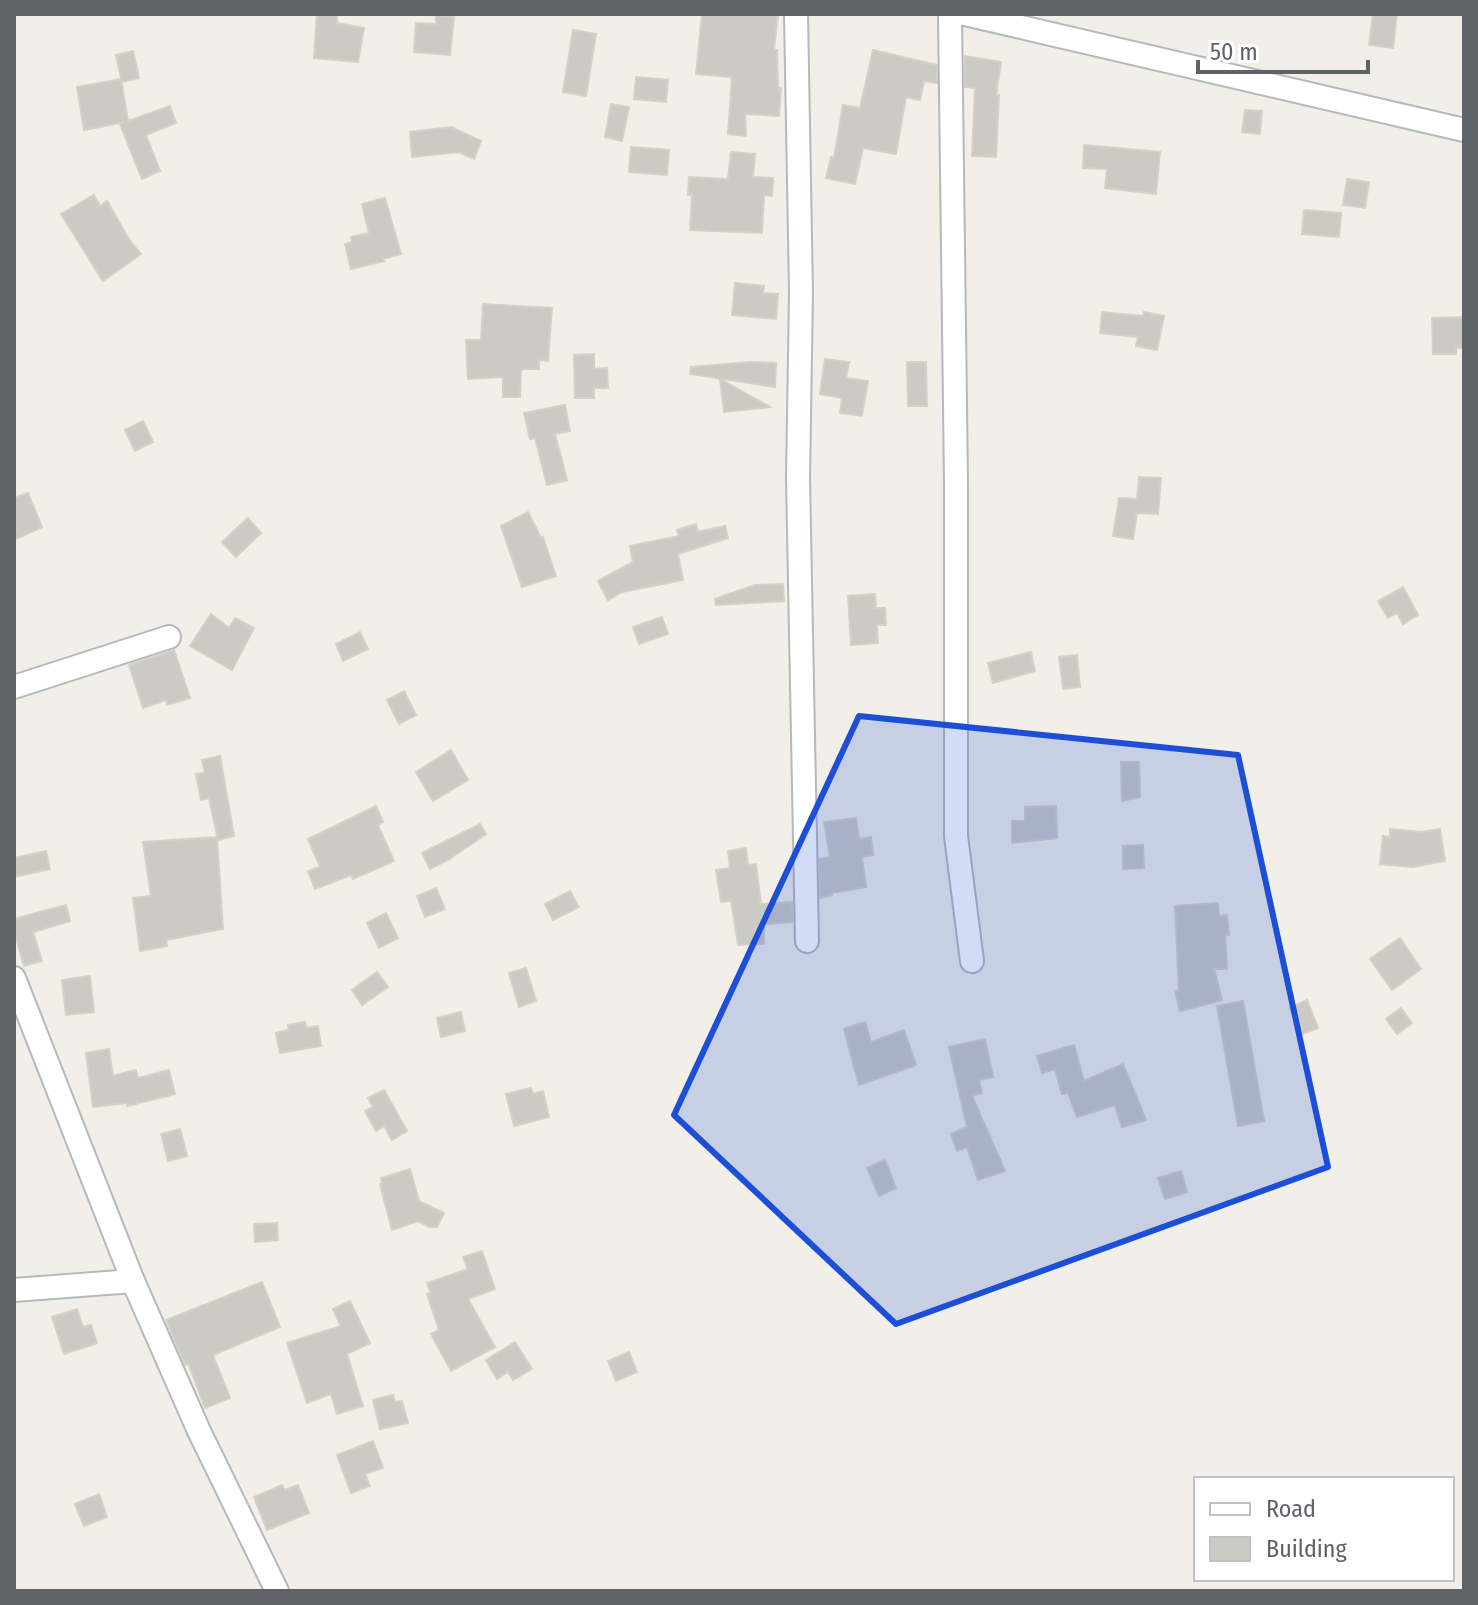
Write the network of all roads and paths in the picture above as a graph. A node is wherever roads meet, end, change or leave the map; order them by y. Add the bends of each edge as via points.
1 (796, 14) edge
2 (950, 14) edge
3 (965, 14) edge
4 (1464, 130) edge
5 (169, 637) dead end
6 (14, 687) edge
7 (807, 941) dead end
8 (972, 961) dead end
9 (14, 978) edge
10 (133, 1281) junction
11 (14, 1290) edge
12 (277, 1591) edge

1 - 7 street
2 - 8 street via 956,836
3 - 4 street
5 - 6 street
9 - 10 street
10 - 11 street
10 - 12 street

